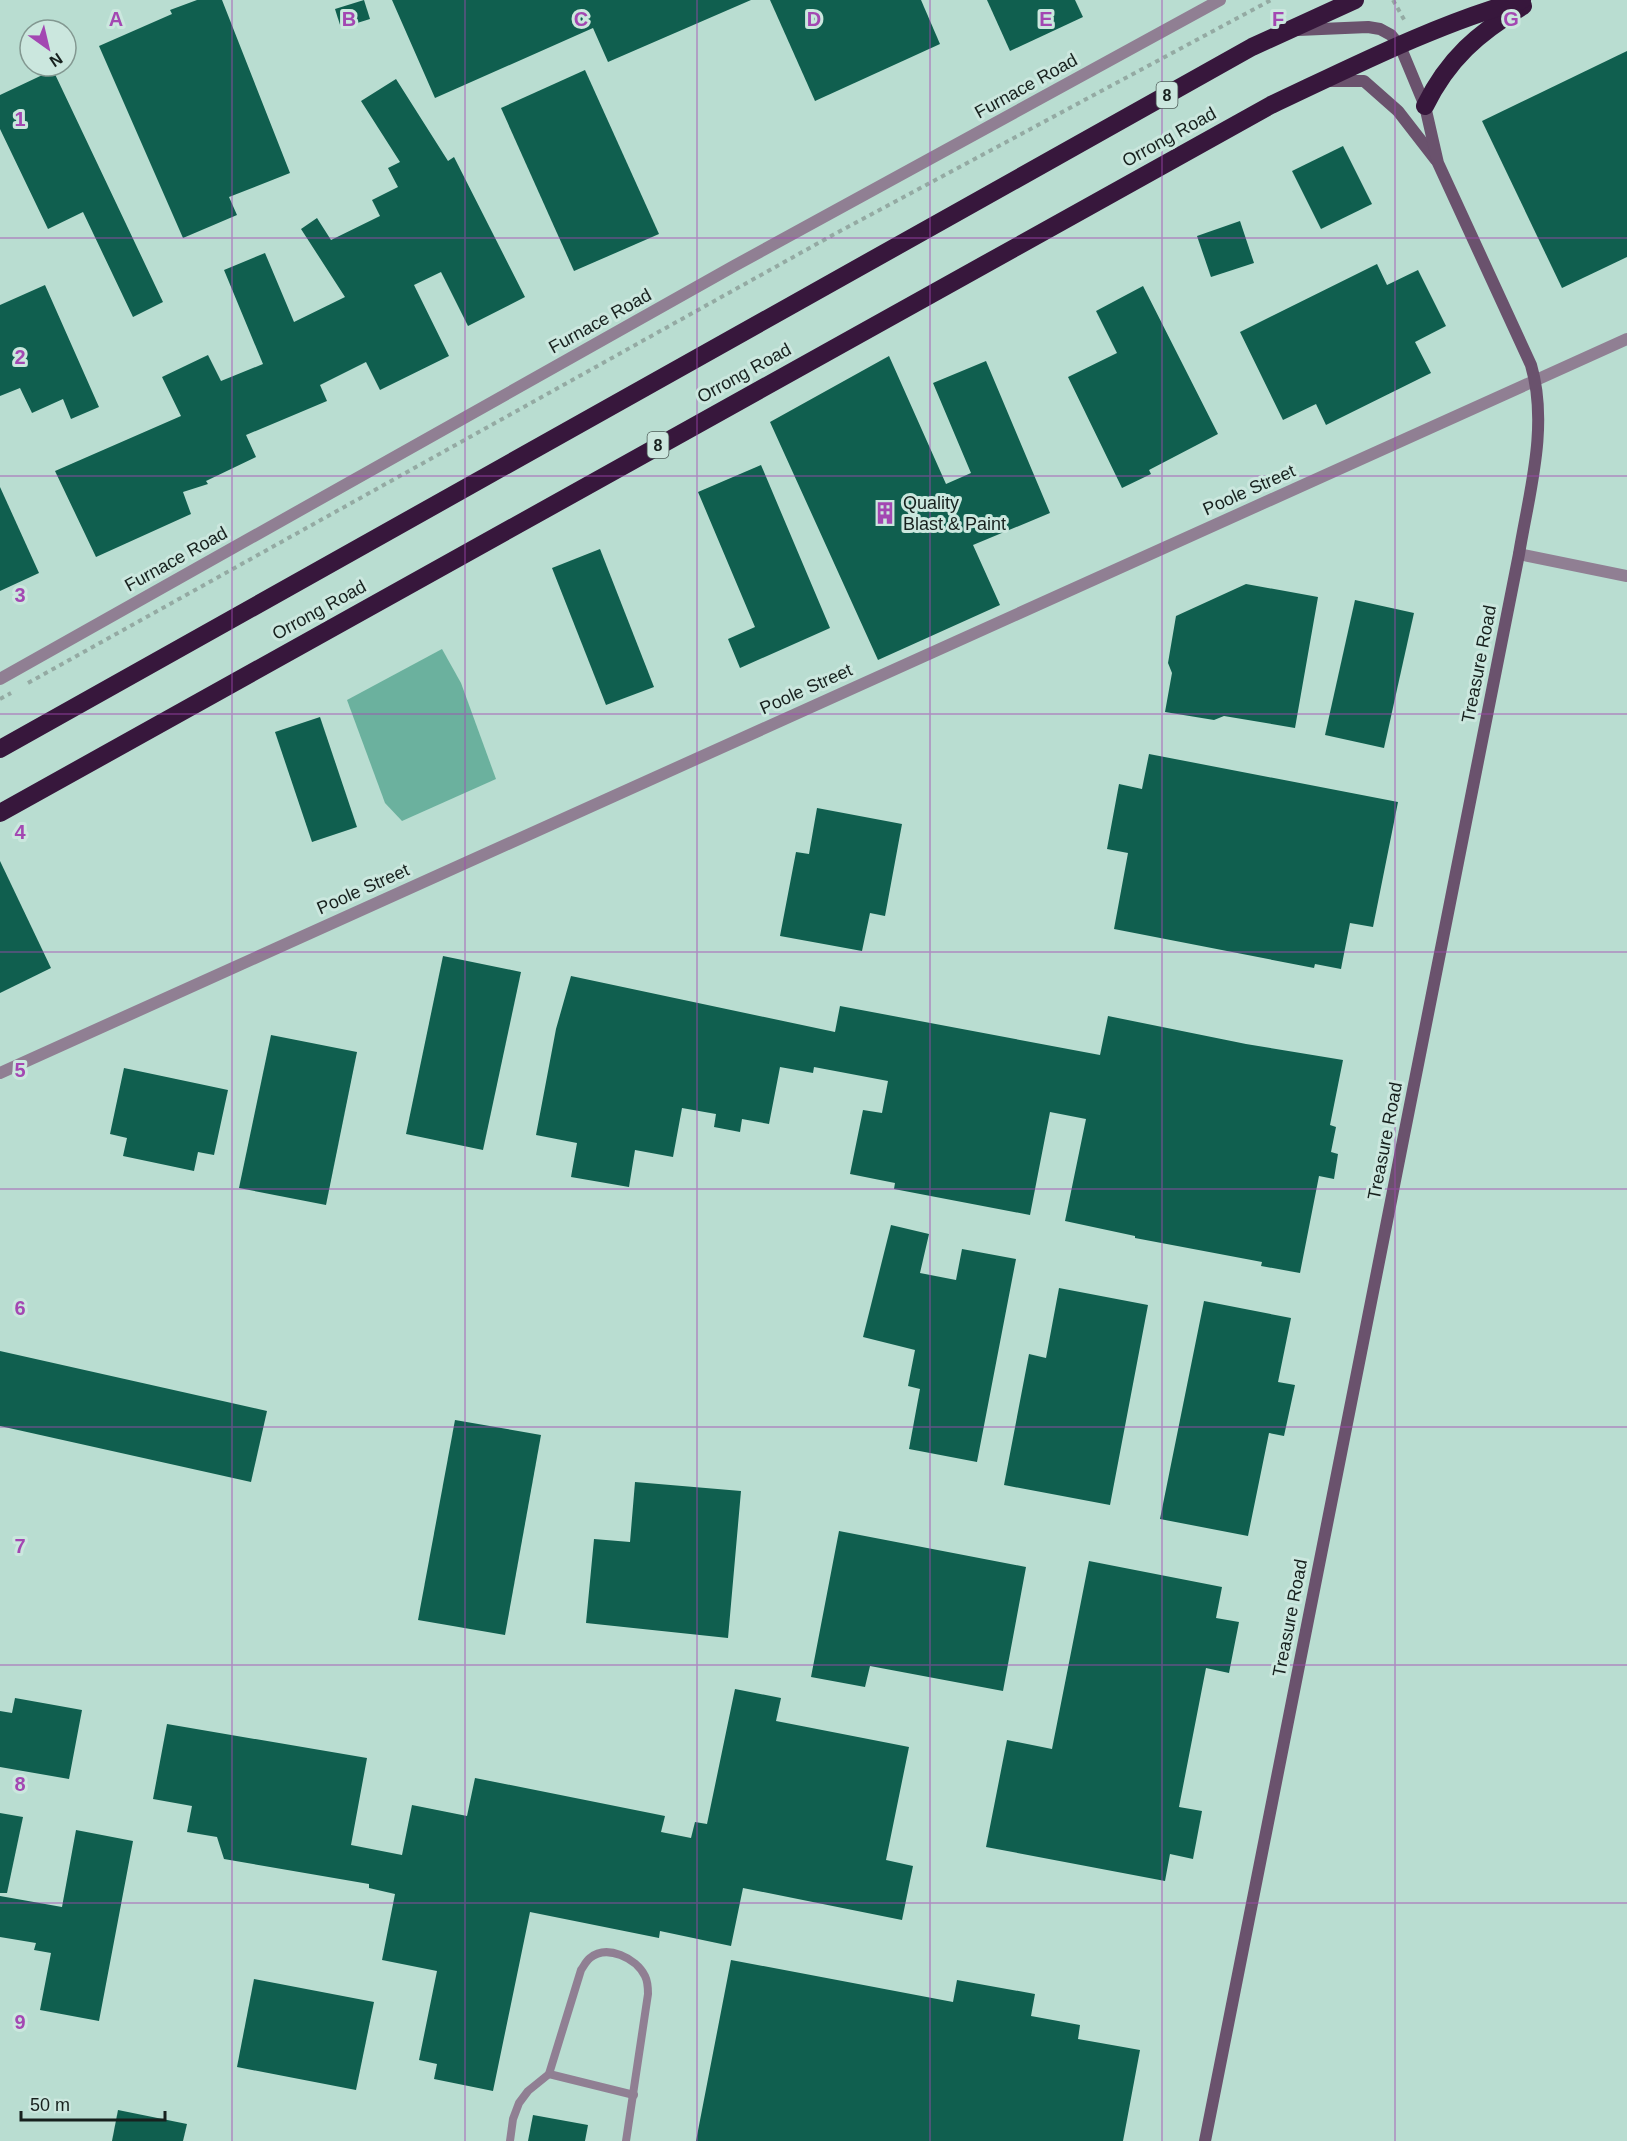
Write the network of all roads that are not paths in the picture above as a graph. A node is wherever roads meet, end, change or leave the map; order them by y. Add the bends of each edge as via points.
1 (1220, 0) edge
2 (1354, 0) edge
3 (1522, 0) edge
4 (1532, 0) edge
5 (1287, 31) junction
6 (1400, 46) junction
7 (1319, 82) junction
8 (1425, 106) junction
9 (1438, 163) junction
10 (1627, 339) edge
11 (1536, 380) junction
12 (1519, 554) junction
13 (1627, 576) edge
14 (0, 679) edge
15 (0, 749) edge
16 (0, 813) edge
17 (0, 1073) edge
18 (549, 2074) junction
19 (634, 2095) junction
20 (510, 2141) edge
21 (626, 2141) edge
22 (1205, 2141) edge

1 - 14 street, Furnace Road via 734,266
2 - 5 highway, Orrong Road / 8
3 - 6 highway, Orrong Road / 8 via 1492,8
4 - 8 highway via 1495,23 1459,53
5 - 6 street via 1368,27 1391,35
5 - 15 highway, Orrong Road / 8 via 1252,47
6 - 7 highway, Orrong Road / 8
6 - 8 street, Treasure Road
7 - 9 street, Treasure Road via 1364,81 1398,111
7 - 16 highway, Orrong Road / 8 via 1271,105
8 - 9 street, Treasure Road
9 - 11 street, Treasure Road
10 - 11 street, Poole Street
11 - 12 street, Treasure Road via 1537,449
11 - 17 street, Poole Street
12 - 13 street
12 - 22 street, Treasure Road
18 - 19 lane
18 - 19 lane via 581,1970 590,1958 603,1952 623,1956 633,1960 648,1982
18 - 20 lane via 519,2103
19 - 21 lane

